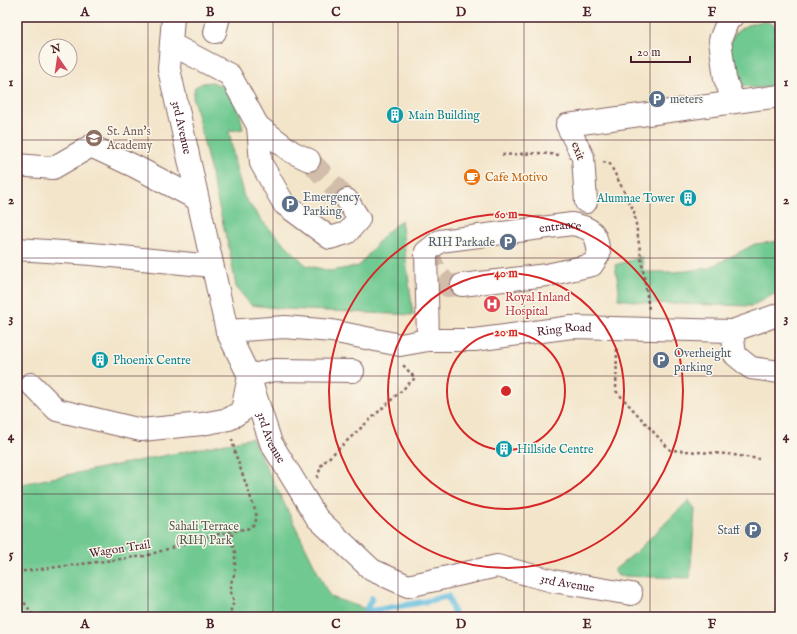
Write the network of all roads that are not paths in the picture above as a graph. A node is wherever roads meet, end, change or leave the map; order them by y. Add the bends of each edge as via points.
1 (173, 17) edge
2 (732, 17) edge
3 (171, 44) junction
4 (780, 96) edge
5 (734, 102) junction
6 (258, 126) junction
7 (309, 160) tunnel mouth
8 (17, 165) edge
9 (198, 199) junction
10 (347, 200) tunnel mouth
11 (586, 202) dead end
12 (17, 249) edge
13 (212, 266) junction
14 (462, 285) tunnel mouth
15 (780, 314) edge
16 (227, 331) junction
17 (732, 331) junction
18 (428, 340) junction
19 (353, 371) dead end
20 (780, 372) edge
21 (249, 376) junction
22 (31, 384) dead end
23 (631, 594) dead end

1 - 3 street, 3rd Avenue
2 - 5 street via 728,20 720,40 725,79
3 - 6 street via 230,75
3 - 9 street, 3rd Avenue via 168,69
4 - 5 street
5 - 11 street, exit via 567,125 583,157
6 - 7 street via 292,152
6 - 10 street via 261,164 284,204 330,238 347,233 359,219
8 - 9 street via 53,168 91,146
9 - 13 street, 3rd Avenue
12 - 13 street
13 - 16 street, 3rd Avenue
14 - 18 street, entrance via 547,275 592,265 599,254 596,237 587,227 572,224 440,241 426,252
15 - 17 street, Ring Road
16 - 18 street, Ring Road via 285,327 332,331 400,345
16 - 21 street, 3rd Avenue
17 - 18 street, Ring Road via 572,327 474,340
17 - 20 street via 735,355 751,368
19 - 21 street via 274,370
21 - 22 street via 242,412 229,419 141,430 57,410
21 - 23 street, 3rd Avenue via 271,443 317,518 372,570 408,586 497,566 554,581

